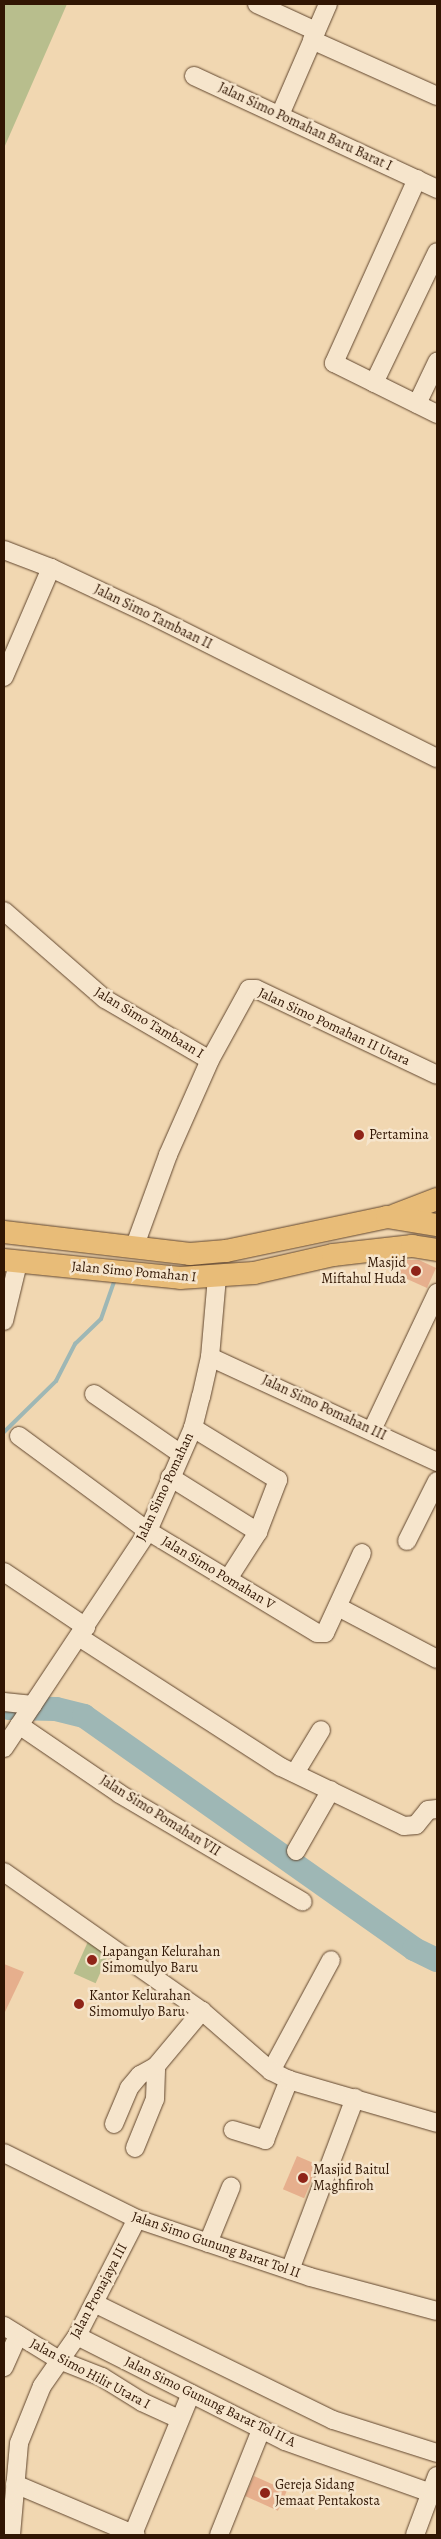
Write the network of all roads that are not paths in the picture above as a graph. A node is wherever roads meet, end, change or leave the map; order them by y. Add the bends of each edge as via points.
1 (257, 4) edge
2 (328, 4) edge
3 (314, 35) junction
4 (194, 76) dead end
5 (437, 96) edge
6 (280, 115) junction
7 (417, 179) junction
8 (437, 189) edge
9 (437, 252) edge
10 (437, 362) edge
11 (374, 383) junction
12 (417, 404) junction
13 (437, 414) edge
14 (4, 550) edge
15 (51, 568) junction
16 (4, 677) edge
17 (437, 758) edge
18 (4, 911) edge
19 (210, 1060) junction
20 (437, 1075) edge
21 (437, 1199) edge
22 (387, 1217) junction
23 (437, 1225) edge
24 (4, 1232) edge
25 (134, 1248) junction
26 (437, 1250) edge
27 (11, 1261) edge
28 (217, 1284) junction
29 (437, 1293) edge
30 (4, 1321) edge
31 (210, 1357) junction
32 (94, 1394) dead end
33 (193, 1428) junction
34 (372, 1430) junction
35 (20, 1436) dead end
36 (181, 1454) junction
37 (437, 1462) edge
38 (170, 1477) junction
39 (437, 1481) edge
40 (148, 1531) junction
41 (258, 1532) junction
42 (407, 1541) dead end
43 (362, 1553) dead end
44 (4, 1572) edge
45 (228, 1579) junction
46 (338, 1606) junction
47 (82, 1632) junction
48 (437, 1659) edge
49 (4, 1702) edge
50 (21, 1717) edge
51 (321, 1730) dead end
52 (4, 1748) edge
53 (296, 1773) junction
54 (330, 1790) junction
55 (437, 1808) edge
56 (296, 1851) dead end
57 (4, 1872) edge
58 (304, 1902) dead end
59 (331, 1960) dead end
60 (202, 2011) junction
61 (156, 2066) junction
62 (271, 2071) junction
63 (288, 2080) junction
64 (355, 2098) junction
65 (114, 2124) dead end
66 (437, 2124) edge
67 (232, 2130) dead end
68 (135, 2148) dead end
69 (4, 2154) edge
70 (231, 2187) dead end
71 (137, 2219) junction
72 (208, 2243) junction
73 (290, 2270) junction
74 (94, 2302) junction
75 (437, 2311) edge
76 (11, 2330) edge
77 (76, 2336) junction
78 (59, 2360) junction
79 (4, 2367) edge
80 (191, 2393) junction
81 (179, 2419) junction
82 (261, 2430) junction
83 (437, 2453) edge
84 (437, 2476) edge
85 (15, 2484) junction
86 (431, 2494) junction
87 (9, 2531) edge
88 (134, 2534) edge
89 (219, 2535) edge
90 (415, 2535) edge

1 - 3 street
2 - 3 street
3 - 5 street
3 - 6 street
4 - 6 street, Jalan Simo Pomahan Baru Barat I
6 - 7 street, Jalan Simo Pomahan Baru Barat I
7 - 8 street, Jalan Simo Pomahan Baru Barat I
7 - 11 street via 336,353 336,366
9 - 11 street
10 - 12 street
11 - 12 street
12 - 13 street
14 - 15 street, Jalan Simo Tambaan II
15 - 16 street
15 - 17 street, Jalan Simo Tambaan II
18 - 19 street, Jalan Simo Tambaan I via 105,999
19 - 20 street, Jalan Simo Pomahan II Utara via 250,990 256,989
19 - 25 street, Jalan Simo Tambaan I via 168,1155
21 - 22 main road
22 - 23 main road
22 - 25 main road via 212,1253
24 - 25 main road
26 - 28 main road, Jalan Simo Pomahan I via 412,1246 333,1255
27 - 28 main road, Jalan Simo Pomahan I
27 - 30 street
28 - 31 street, Jalan Simo Pomahan
29 - 34 street
31 - 33 street, Jalan Simo Pomahan
31 - 34 street, Jalan Simo Pomahan III
32 - 36 street
33 - 36 street, Jalan Simo Pomahan
33 - 41 street via 278,1480
34 - 37 street, Jalan Simo Pomahan III
35 - 40 street, Jalan Simo Pomahan V
36 - 38 street, Jalan Simo Pomahan
38 - 40 street, Jalan Simo Pomahan
38 - 41 street
39 - 42 street
40 - 45 street, Jalan Simo Pomahan V
40 - 47 street, Jalan Simo Pomahan
41 - 45 street
43 - 46 street, Jalan Simo Pomahan V
44 - 47 street
45 - 46 street, Jalan Simo Pomahan V via 320,1634
46 - 48 street
47 - 50 street, Jalan Simo Pomahan
47 - 53 street
49 - 50 street
50 - 52 street, Jalan Simo Pomahan
50 - 58 street, Jalan Simo Pomahan VII via 120,1794
51 - 53 street
53 - 54 street
54 - 55 street via 410,1828 431,1808
54 - 56 street
57 - 60 street
59 - 62 street
60 - 61 street
60 - 62 street
61 - 65 street via 140,2075 129,2088
61 - 68 street via 156,2099
62 - 63 street
63 - 64 street
63 - 67 street via 265,2140
64 - 66 street
64 - 73 street
69 - 71 street, Jalan Simo Gunung Barat Tol II
70 - 72 street
71 - 72 street, Jalan Simo Gunung Barat Tol II
71 - 74 street, Jalan Pronajaya III
72 - 73 street, Jalan Simo Gunung Barat Tol II
73 - 75 street, Jalan Simo Gunung Barat Tol II
74 - 77 street, Jalan Pronajaya III
74 - 83 street via 324,2416
76 - 78 street, Jalan Simo Hilir Utara I
76 - 79 street
77 - 78 street, Jalan Pronajaya III
77 - 80 street, Jalan Simo Gunung Barat Tol II A
78 - 81 street, Jalan Simo Hilir Utara I via 102,2377 142,2402
78 - 85 street, Jalan Pronajaya III via 42,2386 18,2443
80 - 81 street
80 - 82 street, Jalan Simo Gunung Barat Tol II A
81 - 88 street
82 - 86 street, Jalan Simo Gunung Barat Tol II A
82 - 89 street
84 - 86 street
85 - 87 street, Jalan Pronajaya III
85 - 88 street
86 - 90 street

